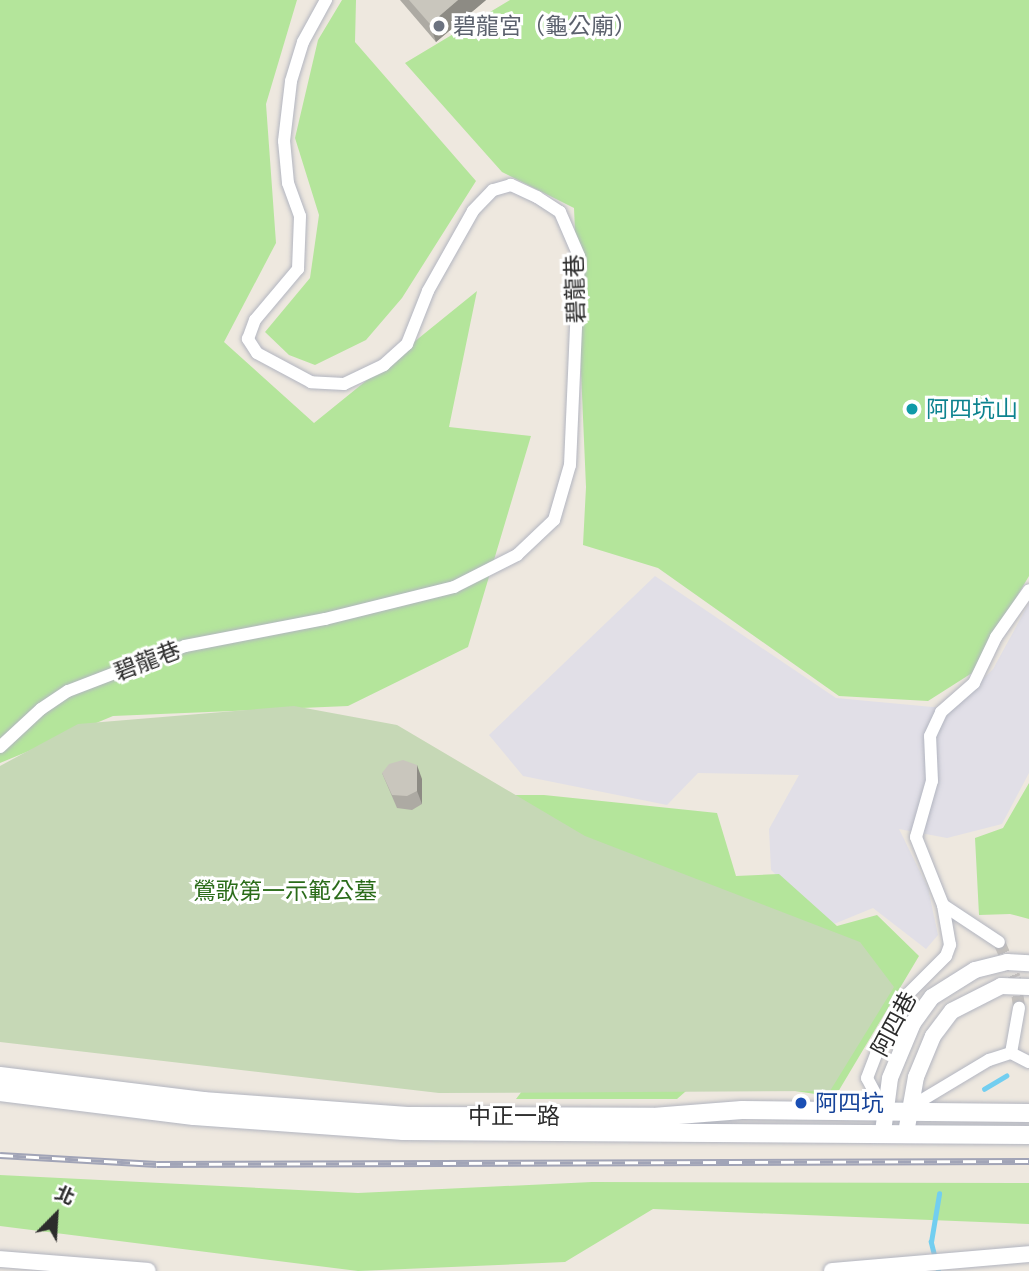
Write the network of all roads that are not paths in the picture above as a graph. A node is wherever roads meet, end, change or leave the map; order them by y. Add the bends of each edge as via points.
1 (326, 0) edge
2 (1029, 590) edge
3 (0, 747) edge
4 (943, 905) junction
5 (999, 942) tunnel mouth
6 (1029, 964) edge
7 (1029, 987) edge
8 (1019, 1008) tunnel mouth
9 (1011, 1053) junction
10 (1029, 1062) edge
11 (0, 1076) edge
12 (0, 1092) edge
13 (907, 1109) junction
14 (884, 1110) junction
15 (1029, 1113) edge
16 (883, 1132) junction
17 (906, 1133) junction
18 (1029, 1135) edge
19 (1029, 1254) edge
20 (0, 1259) edge
21 (148, 1271) edge
22 (832, 1271) edge

1 - 3 street, 碧龍巷 via 299,55 284,141 288,183 300,216 298,269 255,320 248,339 257,353 311,382 344,384 384,365 407,344 428,291 473,211 493,191 512,185 537,197 560,212 579,256 570,465 554,520 517,555 454,587 325,619 185,646 68,691
2 - 4 street, 阿四巷 via 996,637 974,683 941,712 930,736 932,782 916,837
4 - 5 street
4 - 14 street, 阿四巷 via 949,936 946,956 905,998 867,1078
6 - 14 street via 1007,961 975,970 932,997 913,1023 890,1078
7 - 13 street via 1001,986 952,1011 933,1036
8 - 9 street
9 - 10 street
9 - 13 street via 947,1081
11 - 14 main road, 中正一路 via 202,1101 407,1116 653,1117 742,1110
12 - 16 main road, 中正一路 via 194,1116 403,1131
13 - 14 main road, 中正一路
13 - 15 main road, 中正一路
13 - 17 street
14 - 16 street
16 - 17 main road, 中正一路
17 - 18 main road, 中正一路
19 - 22 street
20 - 21 street

